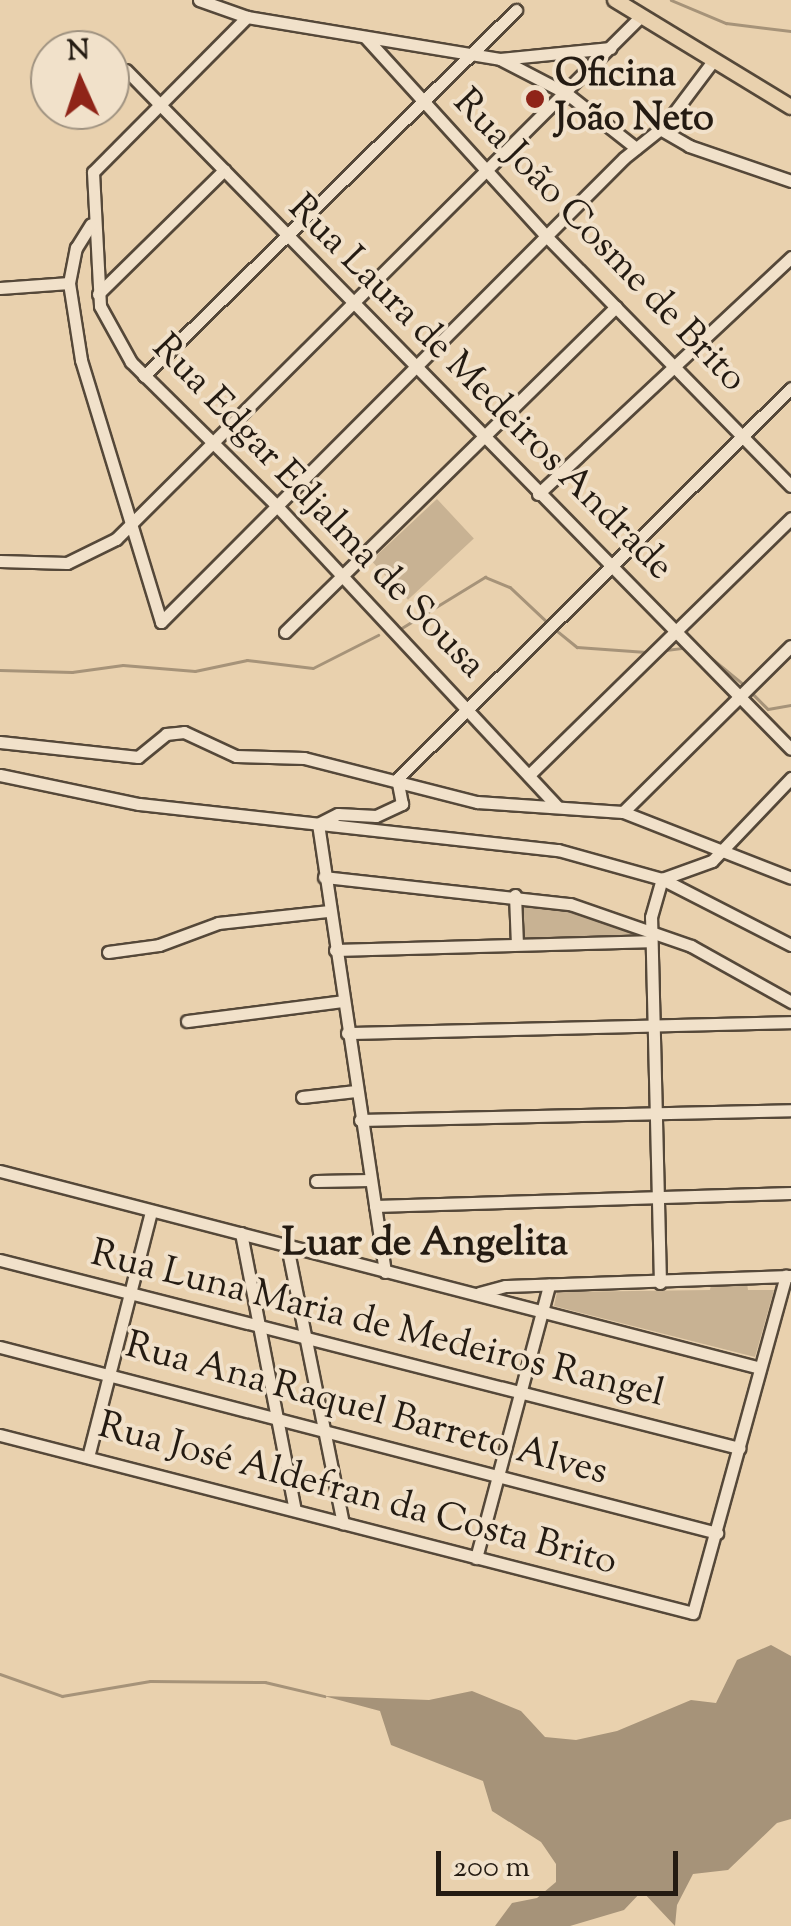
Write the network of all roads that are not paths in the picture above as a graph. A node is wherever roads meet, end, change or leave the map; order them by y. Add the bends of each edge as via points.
1 (199, 0) edge
2 (614, 0) edge
3 (516, 10) dead end
4 (641, 16) junction
5 (247, 17) junction
6 (366, 38) junction
7 (610, 48) junction
8 (471, 56) junction
9 (500, 59) junction
10 (713, 61) junction
11 (130, 74) edge
12 (566, 93) junction
13 (420, 103) junction
14 (160, 104) junction
15 (791, 106) edge
16 (660, 129) junction
17 (636, 148) junction
18 (224, 170) junction
19 (488, 174) junction
20 (791, 181) edge
21 (91, 224) junction
22 (287, 238) junction
23 (548, 238) junction
24 (791, 258) edge
25 (70, 284) junction
26 (0, 288) edge
27 (98, 294) junction
28 (352, 306) junction
29 (616, 307) junction
30 (417, 367) junction
31 (678, 369) junction
32 (144, 376) junction
33 (791, 388) edge
34 (745, 435) junction
35 (483, 436) junction
36 (210, 441) junction
37 (791, 486) edge
38 (538, 494) junction
39 (276, 505) junction
40 (791, 518) edge
41 (128, 527) junction
42 (0, 561) edge
43 (607, 566) junction
44 (339, 575) junction
45 (676, 630) junction
46 (285, 632) dead end
47 (791, 646) edge
48 (738, 696) junction
49 (468, 709) junction
50 (0, 742) edge
51 (791, 749) edge
52 (532, 772) junction
53 (0, 775) edge
54 (791, 778) edge
55 (396, 779) junction
56 (557, 806) junction
57 (623, 812) junction
58 (318, 824) junction
59 (721, 848) junction
60 (324, 877) junction
61 (791, 878) edge
62 (662, 880) junction
63 (515, 895) junction
64 (329, 911) junction
65 (648, 935) junction
66 (517, 944) junction
67 (791, 946) edge
68 (334, 950) junction
69 (108, 952) dead end
70 (343, 1001) junction
71 (791, 1002) edge
72 (187, 1021) dead end
73 (791, 1022) edge
74 (652, 1025) junction
75 (348, 1033) junction
76 (356, 1090) junction
77 (302, 1096) dead end
78 (791, 1110) edge
79 (655, 1112) junction
80 (360, 1120) junction
81 (0, 1170) edge
82 (370, 1180) junction
83 (316, 1181) dead end
84 (791, 1192) edge
85 (657, 1196) junction
86 (375, 1206) junction
87 (151, 1210) junction
88 (241, 1233) junction
89 (287, 1246) junction
90 (0, 1260) edge
91 (385, 1272) junction
92 (788, 1280) edge
93 (660, 1283) junction
94 (549, 1285) junction
95 (479, 1293) junction
96 (131, 1294) junction
97 (542, 1311) junction
98 (260, 1326) junction
99 (306, 1339) junction
100 (0, 1347) edge
101 (760, 1368) junction
102 (110, 1376) junction
103 (520, 1395) junction
104 (276, 1419) junction
105 (324, 1431) junction
106 (0, 1434) edge
107 (739, 1448) junction
108 (88, 1457) junction
109 (498, 1476) junction
110 (295, 1510) junction
111 (342, 1522) junction
112 (717, 1533) junction
113 (476, 1558) junction

1 - 5 street
2 - 4 main road
3 - 8 street
4 - 7 street
4 - 10 main road
5 - 6 street
5 - 14 street
6 - 8 street
6 - 13 street, Rua João Cosme de Brito
7 - 9 street
7 - 12 street
8 - 9 street
8 - 13 street
9 - 12 street
10 - 15 main road
10 - 16 street
11 - 14 street, Rua Laura de Medeiros Andrade
12 - 17 street
12 - 19 street
13 - 19 street, Rua João Cosme de Brito
13 - 22 street
14 - 18 street, Rua Laura de Medeiros Andrade
14 - 21 street, Rua Edgar Edjalma de Sousa via 97,164
16 - 17 street
16 - 20 street via 689,146
17 - 23 street
18 - 22 street, Rua Laura de Medeiros Andrade
18 - 27 street
19 - 23 street, Rua João Cosme de Brito
19 - 28 street
21 - 25 street via 76,248
21 - 27 street, Rua Edgar Edjalma de Sousa
22 - 28 street, Rua Laura de Medeiros Andrade
22 - 32 street
23 - 29 street, Rua João Cosme de Brito
23 - 30 street
24 - 31 street
25 - 26 street
25 - 41 street via 80,360
27 - 32 street, Rua Edgar Edjalma de Sousa via 122,349
28 - 30 street, Rua Laura de Medeiros Andrade
28 - 36 street
29 - 31 street, Rua João Cosme de Brito
29 - 35 street
30 - 35 street, Rua Laura de Medeiros Andrade
30 - 39 street
31 - 34 street, Rua João Cosme de Brito
31 - 38 street
32 - 36 street, Rua Edgar Edjalma de Sousa
33 - 34 street
34 - 37 street, Rua João Cosme de Brito
34 - 43 street
35 - 38 street, Rua Laura de Medeiros Andrade
35 - 44 street
36 - 39 street, Rua Edgar Edjalma de Sousa
36 - 41 street
38 - 43 street, Rua Laura de Medeiros Andrade
39 - 41 street via 161,622
39 - 44 street, Rua Edgar Edjalma de Sousa
40 - 45 street
41 - 42 street via 67,563
43 - 45 street, Rua Laura de Medeiros Andrade
43 - 49 street
44 - 46 street
44 - 49 street, Rua Edgar Edjalma de Sousa
45 - 48 street, Rua Laura de Medeiros Andrade
45 - 52 street
47 - 48 street
48 - 51 street, Rua Laura de Medeiros Andrade
48 - 57 street
49 - 52 street, Rua Edgar Edjalma de Sousa
49 - 55 street
50 - 55 street via 138,757 178,731 236,756 291,756
52 - 56 street, Rua Edgar Edjalma de Sousa
53 - 58 street via 76,794
54 - 59 street
55 - 56 street via 477,802
55 - 58 street via 402,804 376,816 338,814
56 - 57 street
57 - 59 street
58 - 60 street
58 - 62 street via 558,850
59 - 61 street
59 - 62 street via 712,861
60 - 63 street
60 - 64 street
62 - 65 street
62 - 67 street
63 - 65 street
63 - 66 street
64 - 68 street
64 - 69 street via 218,923 159,945
65 - 66 street
65 - 71 street
65 - 74 street
66 - 68 street
68 - 70 street
70 - 72 street
70 - 75 street
73 - 74 street
74 - 75 street
74 - 79 street
75 - 76 street
76 - 77 street
76 - 80 street
78 - 79 street
79 - 80 street
79 - 85 street
80 - 82 street
81 - 87 street
82 - 83 street
82 - 86 street
84 - 85 street
85 - 86 street
85 - 93 street
86 - 91 street
87 - 88 street
87 - 96 street
88 - 89 street
88 - 98 street
89 - 91 street
89 - 99 street
90 - 96 street, Rua Luna Maria de Medeiros Rangel
91 - 95 street
92 - 93 street
92 - 101 street
93 - 94 street
94 - 95 street
94 - 97 street
95 - 97 street
96 - 98 street, Rua Luna Maria de Medeiros Rangel
96 - 102 street
97 - 101 street
97 - 103 street
98 - 99 street, Rua Luna Maria de Medeiros Rangel
98 - 104 street
99 - 103 street, Rua Luna Maria de Medeiros Rangel
99 - 105 street
100 - 102 street, Rua Ana Raquel Barreto Alves
101 - 107 street
102 - 104 street, Rua Ana Raquel Barreto Alves
102 - 108 street
103 - 107 street, Rua Luna Maria de Medeiros Rangel
103 - 109 street
104 - 105 street, Rua Ana Raquel Barreto Alves
104 - 110 street
105 - 109 street, Rua Ana Raquel Barreto Alves
105 - 111 street
106 - 108 street, Rua José Aldefran da Costa Brito
107 - 112 street
108 - 110 street, Rua José Aldefran da Costa Brito
109 - 112 street, Rua Ana Raquel Barreto Alves
109 - 113 street
110 - 111 street, Rua José Aldefran da Costa Brito
111 - 113 street, Rua José Aldefran da Costa Brito
112 - 113 street, Rua José Aldefran da Costa Brito via 698,1608 688,1613

